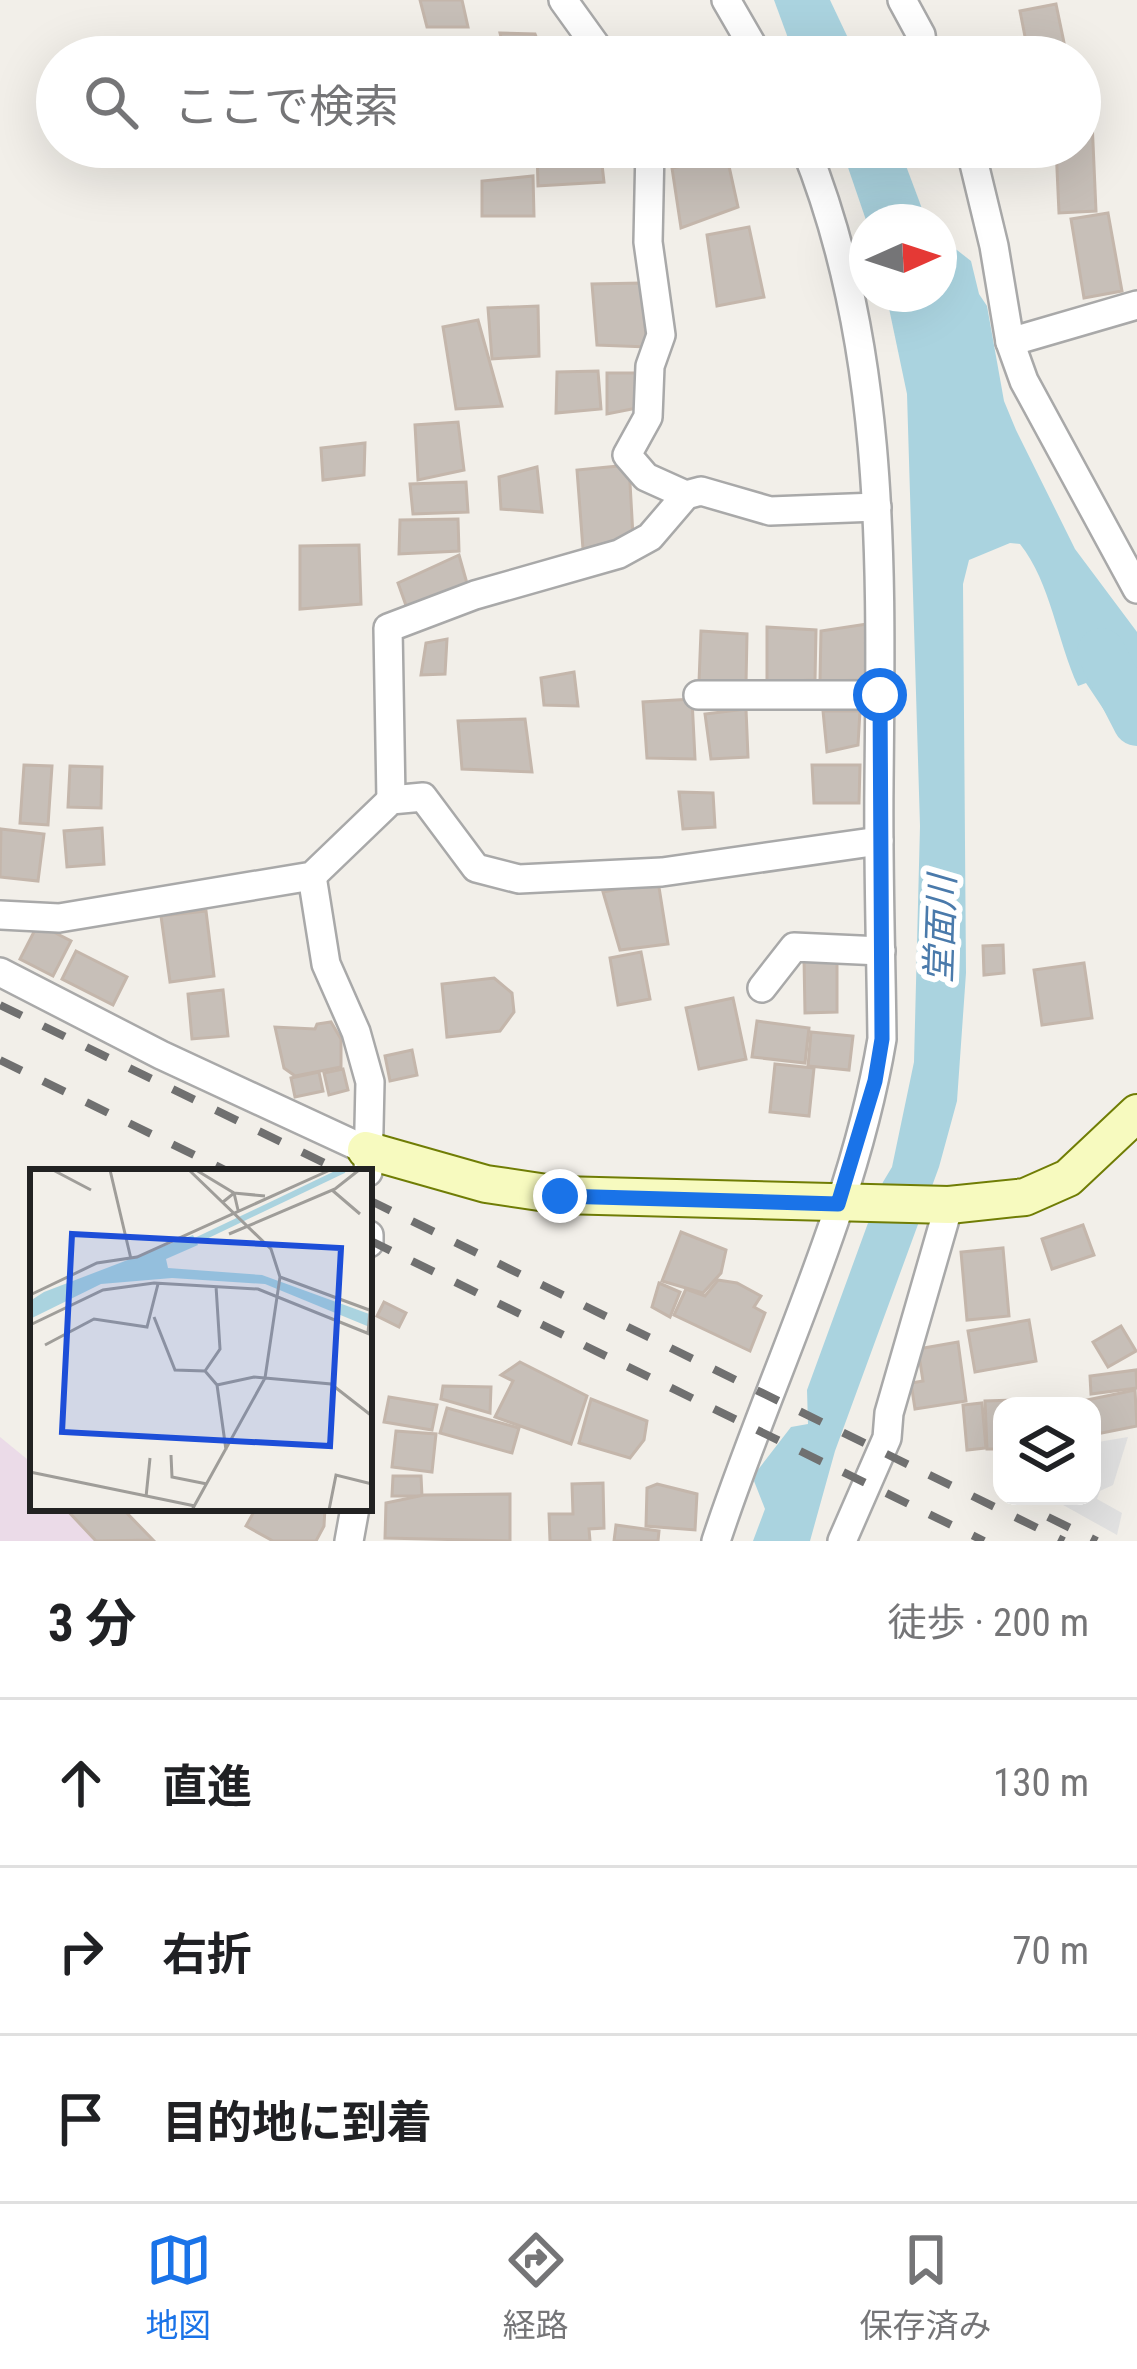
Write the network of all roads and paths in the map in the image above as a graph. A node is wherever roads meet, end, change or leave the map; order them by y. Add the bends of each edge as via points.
1 (563, 0) edge
2 (726, 0) edge
3 (902, 0) edge
4 (589, 36) edge
5 (747, 36) edge
6 (921, 36) edge
7 (650, 168) edge
8 (814, 168) edge
9 (975, 168) edge
10 (1137, 305) edge
11 (1010, 342) junction
12 (686, 495) junction
13 (877, 507) junction
14 (1137, 589) edge
15 (698, 695) dead end
16 (880, 695) junction
17 (391, 800) junction
18 (879, 841) junction
19 (312, 876) junction
20 (0, 915) edge
21 (880, 951) junction
22 (0, 972) edge
23 (762, 988) dead end
24 (1137, 1112) edge
25 (367, 1161) edge
26 (838, 1204) junction
27 (949, 1205) junction
28 (355, 1511) edge
29 (350, 1541) edge
30 (716, 1541) edge
31 (842, 1541) edge

1 - 4 street
2 - 5 street
3 - 6 street
7 - 12 street via 648,242 661,335 650,366 648,417 626,455 646,477
8 - 13 street via 850,288
9 - 11 street
10 - 11 street
11 - 14 street
12 - 13 street via 701,491 770,512
12 - 17 street via 650,537 619,554 388,628
13 - 16 street
15 - 16 street
16 - 18 street
17 - 18 street via 423,797 476,868 519,879 662,872
17 - 19 street
18 - 21 street
19 - 20 street via 59,918
19 - 25 street via 326,964 370,1082
21 - 23 street via 794,947
21 - 26 street via 882,1039
22 - 25 street
24 - 27 street via 1068,1178 1025,1197
25 - 26 street via 560,1196
26 - 27 street
26 - 30 street
27 - 31 street via 887,1438
28 - 29 street

